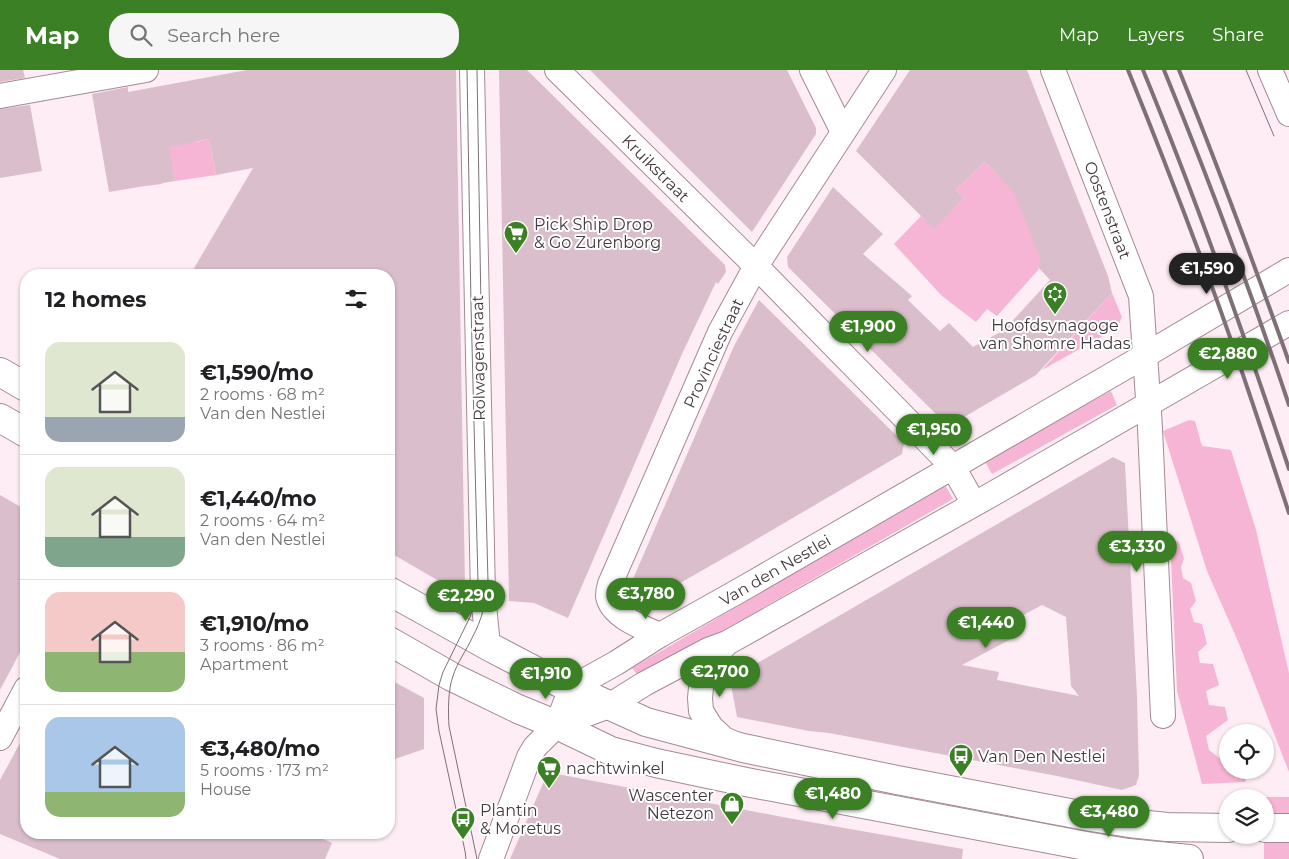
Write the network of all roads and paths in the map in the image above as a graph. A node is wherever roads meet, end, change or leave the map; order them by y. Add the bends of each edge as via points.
1 (146, 70) edge
2 (472, 70) edge
3 (557, 70) edge
4 (812, 70) edge
5 (884, 70) edge
6 (1053, 70) edge
7 (1270, 70) edge
8 (0, 96) edge
9 (1289, 114) edge
10 (843, 132) junction
11 (756, 266) junction
12 (1289, 270) edge
13 (1289, 323) edge
14 (1145, 355) junction
15 (0, 372) edge
16 (20, 384) edge
17 (1148, 404) junction
18 (0, 418) edge
19 (20, 430) edge
20 (953, 467) junction
21 (974, 504) junction
22 (395, 594) edge
23 (660, 635) junction
24 (727, 643) junction
25 (395, 644) edge
26 (488, 646) junction
27 (571, 688) junction
28 (20, 700) edge
29 (609, 706) junction
30 (1163, 716) dead end
31 (557, 725) junction
32 (0, 738) edge
33 (743, 748) junction
34 (1129, 823) junction
35 (1219, 828) edge
36 (1274, 828) edge
37 (1289, 828) edge
38 (1128, 856) edge
39 (491, 859) edge
40 (1189, 859) edge

1 - 8 street
2 - 26 street, Rolwagenstraat via 483,595
3 - 11 street, Kruikstraat
4 - 10 street
5 - 10 street, Provinciestraat
6 - 14 street, Oostenstraat via 1141,296
7 - 9 street
10 - 11 street, Provinciestraat
11 - 20 street, Kruikstraat
11 - 23 street, Provinciestraat via 720,332 610,584 608,596 617,613
12 - 14 street, Van den Nestlei
13 - 17 street
14 - 17 street, Oostenstraat
14 - 20 street, Van den Nestlei
15 - 16 main road
17 - 21 street
17 - 30 street, Oostenstraat
18 - 19 main road
20 - 21 street
20 - 23 street, Van den Nestlei
21 - 24 street
22 - 26 main road
23 - 27 street, Van den Nestlei
24 - 29 street via 644,684
24 - 33 street via 702,678 700,698 702,711 711,727 724,739
25 - 31 main road via 452,677
26 - 27 main road
27 - 29 main road
27 - 31 street
28 - 32 street
29 - 31 street
29 - 33 main road via 646,722
31 - 38 main road via 611,751 656,763
31 - 39 street via 528,758
33 - 34 main road
34 - 35 main road
34 - 38 street
36 - 37 main road
38 - 40 main road

